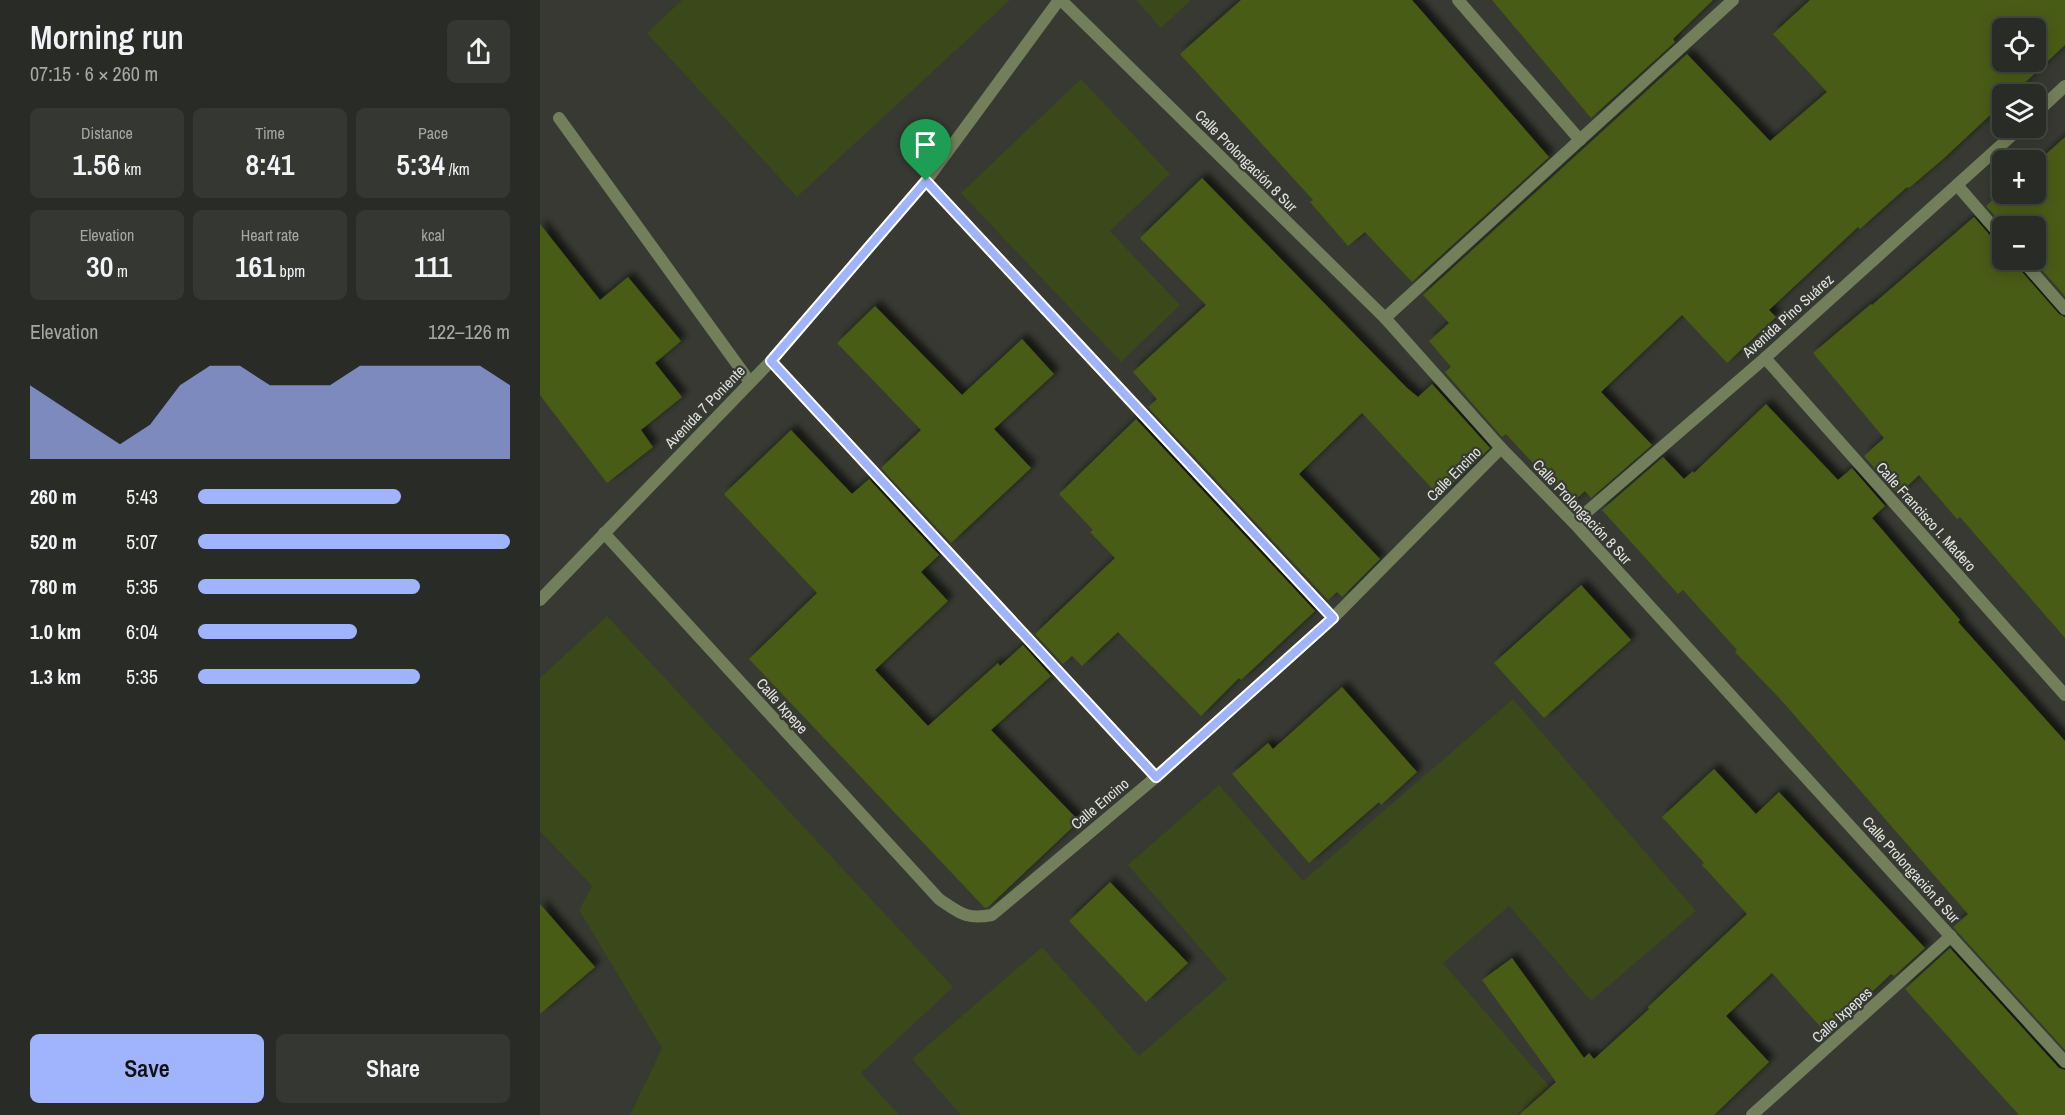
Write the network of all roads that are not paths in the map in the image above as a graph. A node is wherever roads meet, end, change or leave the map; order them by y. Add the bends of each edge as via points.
1 (1060, 0) edge
2 (1458, 0) edge
3 (1733, 0) edge
4 (2065, 86) edge
5 (2046, 104) edge
6 (559, 117) dead end
7 (2009, 138) edge
8 (1580, 140) junction
9 (926, 181) junction
10 (1957, 185) junction
11 (1992, 225) edge
12 (2031, 270) edge
13 (2065, 309) edge
14 (1385, 318) junction
15 (1765, 358) junction
16 (771, 361) junction
17 (750, 382) junction
18 (1501, 448) junction
19 (1574, 524) junction
20 (604, 533) junction
21 (540, 600) edge
22 (1333, 618) junction
23 (2065, 695) edge
24 (1156, 777) junction
25 (939, 899) joint
26 (1951, 936) junction
27 (2065, 1062) edge
28 (1752, 1115) edge

1 - 9 street, Avenida 7 Poniente
1 - 14 street, Calle Prolongación 8 Sur
2 - 8 street
3 - 8 street
4 - 5 street
6 - 17 street
7 - 10 street, Avenida Pino Suárez
8 - 14 street
9 - 16 street, Avenida 7 Poniente
9 - 22 street
10 - 11 street
10 - 15 street, Avenida Pino Suárez
12 - 13 street
14 - 18 street, Calle Prolongación 8 Sur
15 - 19 street, Avenida Pino Suárez
15 - 23 street, Calle Francisco I. Madero
16 - 17 street, Avenida 7 Poniente
16 - 24 street
17 - 20 street, Avenida 7 Poniente
18 - 19 street, Calle Prolongación 8 Sur
18 - 22 street, Calle Encino
19 - 26 street, Calle Prolongación 8 Sur
20 - 21 street, Avenida 7 Poniente
20 - 25 street, Calle Ixpepe
22 - 24 street, Calle Encino
24 - 25 street, Calle Encino via 993,915 976,919
26 - 27 street, Calle Prolongación 8 Sur
26 - 28 street, Calle Ixpepes

